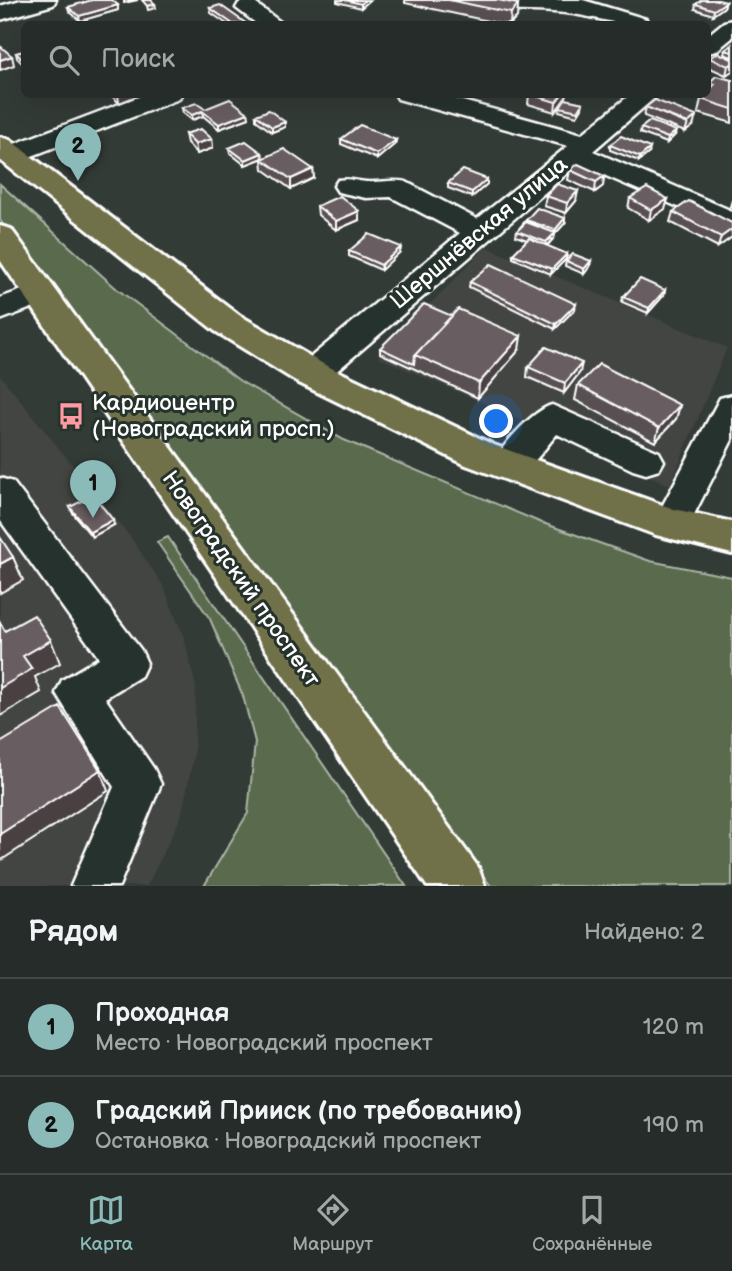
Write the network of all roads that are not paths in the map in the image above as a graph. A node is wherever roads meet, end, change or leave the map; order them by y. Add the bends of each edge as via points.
1 (46, 0) edge
2 (472, 0) edge
3 (574, 4) edge
4 (247, 8) dead end
5 (0, 13) edge
6 (267, 21) edge
7 (628, 21) edge
8 (732, 27) edge
9 (711, 43) edge
10 (158, 98) edge
11 (420, 98) edge
12 (642, 98) edge
13 (581, 148) junction
14 (5, 150) edge
15 (348, 186) dead end
16 (732, 221) edge
17 (479, 232) junction
18 (0, 236) edge
19 (39, 294) junction
20 (0, 310) edge
21 (313, 374) junction
22 (732, 407) edge
23 (646, 461) dead end
24 (509, 465) junction
25 (0, 492) edge
26 (671, 524) junction
27 (732, 538) edge
28 (95, 886) edge
29 (459, 886) edge

1 - 5 street
2 - 3 street via 516,6
3 - 7 street
4 - 6 street
8 - 9 street
10 - 14 street
11 - 13 street
12 - 13 street, Шершнёвская улица
13 - 16 street
13 - 17 street, Шершнёвская улица
14 - 21 main road via 227,323
15 - 17 street via 366,190 396,187
17 - 21 street, Шершнёвская улица
18 - 19 main road, Новоградский проспект
19 - 20 street
19 - 29 main road, Новоградский проспект
21 - 24 main road
22 - 26 street
23 - 24 street via 552,417
24 - 26 main road
25 - 28 street via 126,663 77,693 138,784
26 - 27 main road

